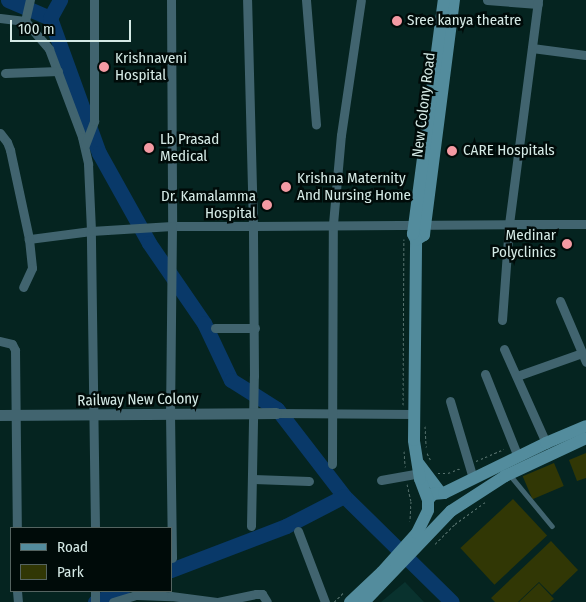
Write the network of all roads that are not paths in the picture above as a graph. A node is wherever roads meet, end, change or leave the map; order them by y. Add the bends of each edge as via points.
1 (94, 0) edge
2 (171, 0) edge
3 (247, 0) edge
4 (306, 0) edge
5 (361, 0) edge
6 (444, 0) edge
7 (454, 0) edge
8 (487, 0) edge
9 (538, 2) edge
10 (29, 3) edge
11 (0, 18) edge
12 (26, 19) junction
13 (532, 48) junction
14 (586, 55) edge
15 (58, 71) junction
16 (5, 73) dead end
17 (316, 125) dead end
18 (0, 133) edge
19 (86, 142) junction
20 (333, 224) junction
21 (510, 224) junction
22 (586, 224) edge
23 (172, 226) junction
24 (253, 226) junction
25 (419, 226) junction
26 (91, 231) junction
27 (29, 239) junction
28 (23, 287) dead end
29 (560, 301) dead end
30 (502, 320) dead end
31 (215, 328) dead end
32 (254, 328) junction
33 (0, 341) edge
34 (504, 349) dead end
35 (582, 353) junction
36 (586, 362) edge
37 (486, 374) dead end
38 (517, 376) junction
39 (450, 401) dead end
40 (253, 409) junction
41 (331, 412) junction
42 (170, 413) junction
43 (276, 413) joint
44 (0, 415) edge
45 (16, 415) junction
46 (94, 416) junction
47 (419, 417) junction
48 (586, 426) edge
49 (586, 438) edge
50 (546, 443) junction
51 (512, 460) junction
52 (332, 464) dead end
53 (419, 468) junction
54 (473, 478) junction
55 (252, 479) junction
56 (381, 480) dead end
57 (309, 481) dead end
58 (443, 493) junction
59 (428, 505) junction
60 (448, 514) junction
61 (251, 526) dead end
62 (552, 526) dead end
63 (17, 527) edge
64 (95, 527) edge
65 (172, 527) edge
66 (298, 532) dead end
67 (425, 540) junction
68 (386, 575) junction
69 (137, 599) edge
70 (113, 602) edge
71 (221, 602) edge
72 (267, 602) edge
73 (325, 602) edge
74 (350, 602) edge
75 (364, 602) edge

1 - 19 street via 93,128
2 - 23 street
3 - 24 street
4 - 17 street
5 - 20 street via 340,135
6 - 25 main road, New Colony Road
7 - 25 main road, New Colony Road
8 - 9 street
9 - 13 street
10 - 12 street
11 - 12 street
12 - 15 street via 44,41
13 - 14 street
13 - 21 street
15 - 16 street
15 - 19 street
18 - 27 street via 10,150
19 - 26 street
20 - 24 street
20 - 25 street
20 - 41 street
21 - 22 street
21 - 25 street
21 - 30 street
23 - 24 street
23 - 26 street
23 - 42 street
24 - 32 street
25 - 47 main road, New Colony Road via 416,240
26 - 27 street
26 - 46 street
27 - 28 street via 32,268
29 - 35 street
31 - 32 street
32 - 40 street
33 - 45 street via 12,344 15,350
34 - 38 street
35 - 36 street
35 - 38 street
37 - 51 street
38 - 50 street
39 - 54 street
40 - 42 street, Railway New Colony
40 - 43 street, Railway New Colony
40 - 55 street
41 - 43 street
41 - 47 street
41 - 52 street
42 - 46 street, Railway New Colony
42 - 65 street
44 - 45 street, Railway New Colony
45 - 46 street, Railway New Colony
45 - 63 street
46 - 64 street
47 - 53 main road, New Colony Road via 414,440
48 - 50 main road
49 - 51 main road
50 - 51 main road
51 - 54 main road
51 - 60 main road
51 - 62 lane
53 - 56 street
53 - 58 main road
53 - 59 main road, New Colony Road
54 - 58 main road
55 - 57 street
55 - 61 street
58 - 59 main road via 433,494
58 - 60 main road via 452,500
59 - 60 main road via 437,518
59 - 67 main road
60 - 67 main road
66 - 73 street
67 - 68 main road
68 - 74 main road
68 - 75 main road
69 - 70 street
69 - 71 street via 171,596
71 - 72 street via 256,594 262,594

